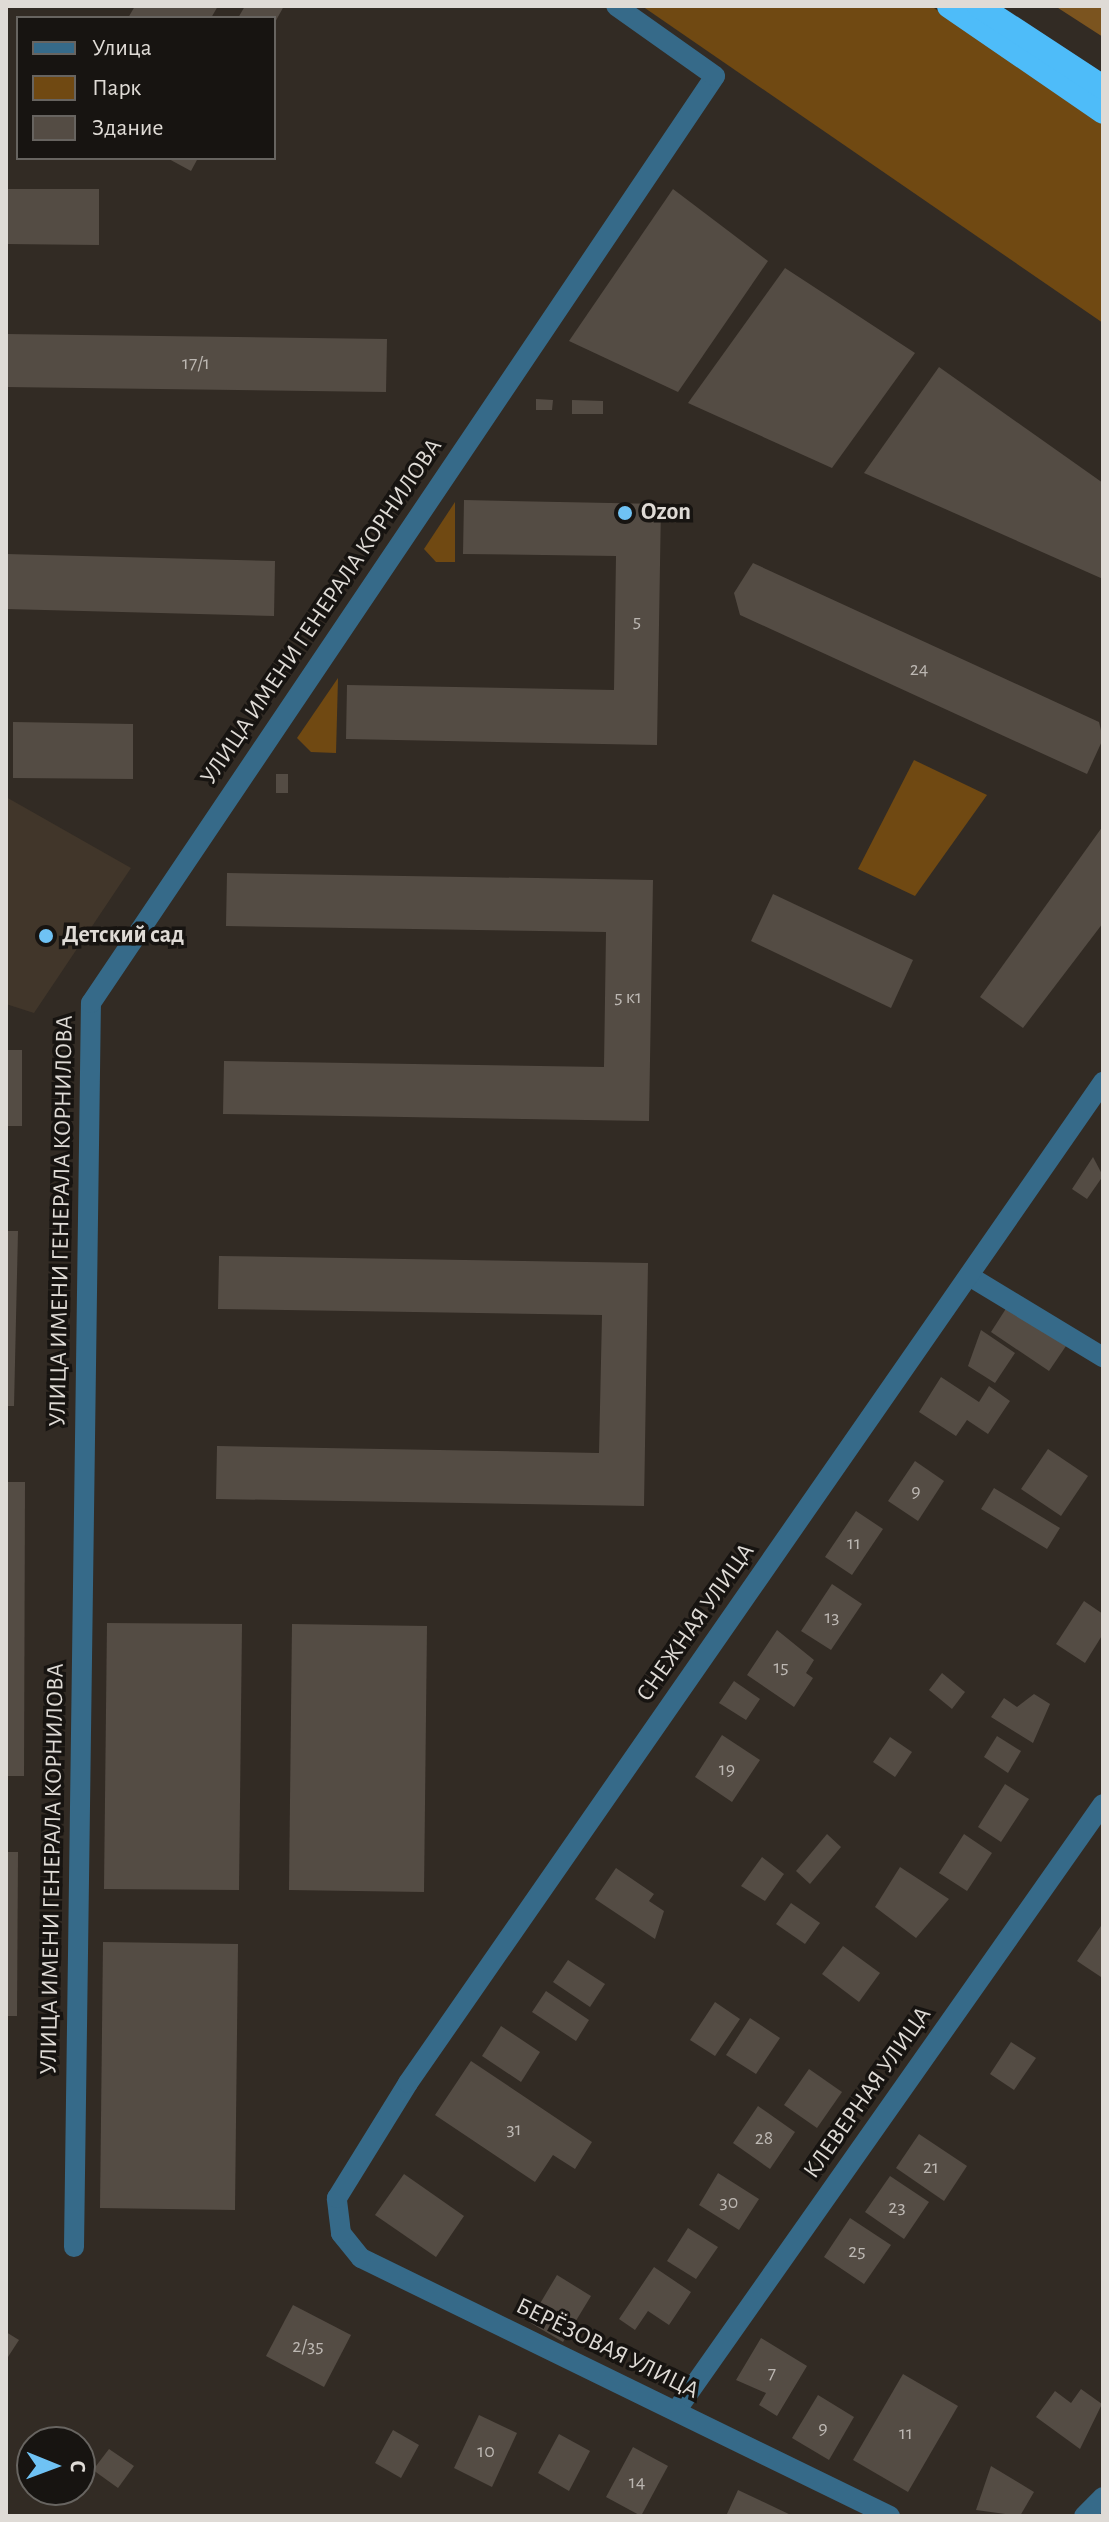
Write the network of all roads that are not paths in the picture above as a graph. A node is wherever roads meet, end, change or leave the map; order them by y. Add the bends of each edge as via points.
1 (616, 6) edge
2 (949, 6) edge
3 (979, 6) edge
4 (1103, 87) edge
5 (1103, 112) edge
6 (1103, 1082) edge
7 (969, 1276) junction
8 (1103, 1357) edge
9 (1103, 1804) edge
10 (337, 2198) joint
11 (74, 2247) dead end
12 (676, 2411) junction
13 (1103, 2497) edge
14 (890, 2516) edge
15 (1084, 2516) edge

1 - 11 street, УЛИЦА ИМЕНИ ГЕНЕРАЛА КОРНИЛОВА via 715,76 91,1003
2 - 5 highway
3 - 4 highway
6 - 7 street, СНЕЖНАЯ УЛИЦА
7 - 8 street
7 - 10 street, СНЕЖНАЯ УЛИЦА via 416,2070
9 - 12 street, КЛЕВЕРНАЯ УЛИЦА
10 - 12 street, БЕРЁЗОВАЯ УЛИЦА via 341,2233 361,2258
12 - 14 street, БЕРЁЗОВАЯ УЛИЦА
13 - 15 street

